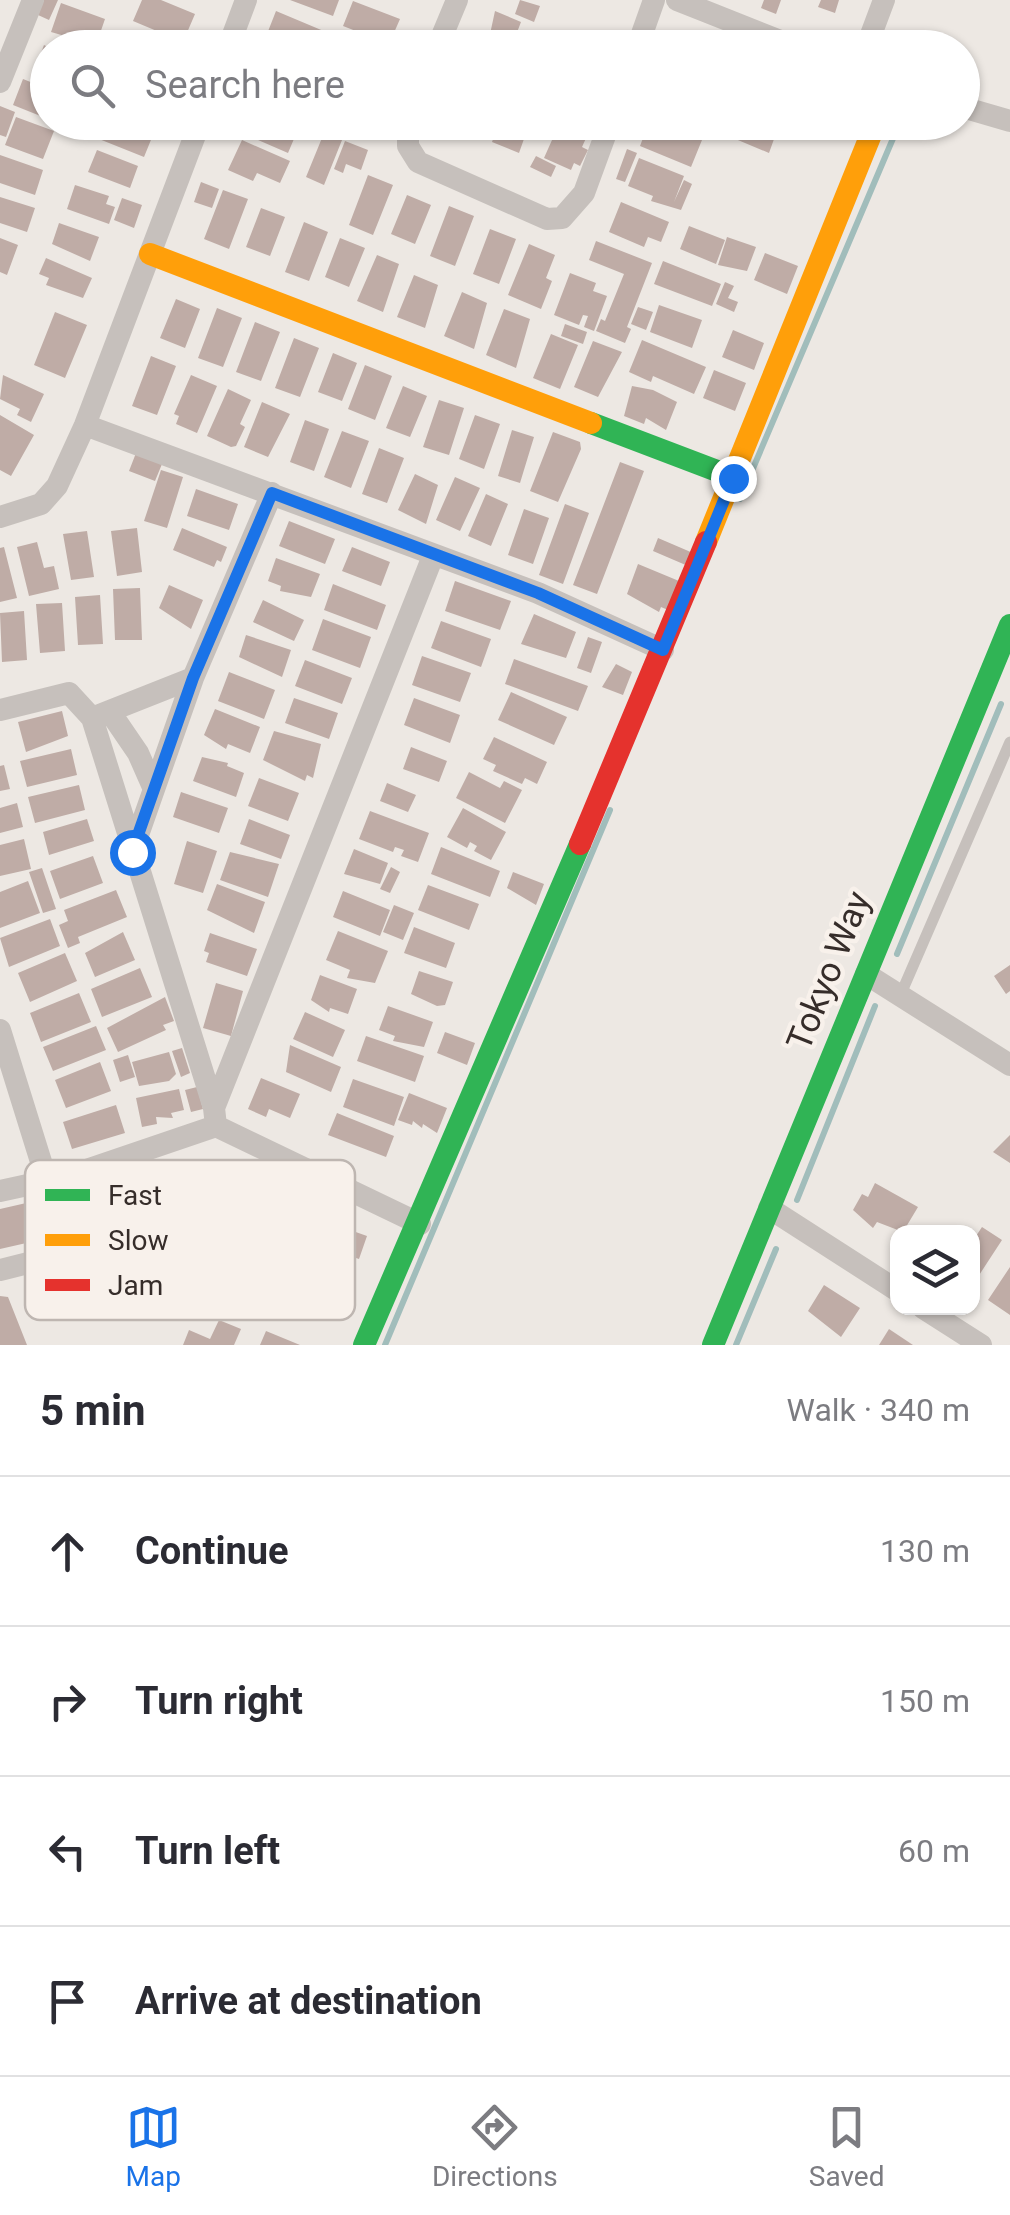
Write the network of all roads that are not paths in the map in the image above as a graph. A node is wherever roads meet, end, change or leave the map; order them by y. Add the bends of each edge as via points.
1 (33, 0) edge
2 (246, 0) edge
3 (457, 0) edge
4 (654, 0) edge
5 (677, 0) edge
6 (884, 0) edge
7 (235, 30) edge
8 (444, 30) edge
9 (643, 30) edge
10 (753, 30) edge
11 (873, 30) edge
12 (0, 82) edge
13 (980, 112) edge
14 (1010, 121) edge
15 (193, 140) edge
16 (408, 140) edge
17 (603, 140) edge
18 (869, 140) edge
19 (150, 254) junction
20 (85, 425) junction
21 (733, 478) junction
22 (272, 493) junction
23 (0, 517) edge
24 (433, 556) junction
25 (1010, 625) edge
26 (663, 650) junction
27 (1001, 675) edge
28 (193, 678) junction
29 (0, 710) edge
30 (101, 715) junction
31 (1010, 742) edge
32 (153, 787) junction
33 (132, 852) junction
34 (866, 974) junction
35 (900, 996) junction
36 (0, 1030) edge
37 (1010, 1065) edge
38 (215, 1117) junction
39 (51, 1160) edge
40 (106, 1160) edge
41 (297, 1160) edge
42 (25, 1186) edge
43 (355, 1190) edge
44 (0, 1191) edge
45 (769, 1208) junction
46 (420, 1224) junction
47 (25, 1264) edge
48 (0, 1270) edge
49 (890, 1286) edge
50 (934, 1315) edge
51 (364, 1345) edge
52 (713, 1345) edge
53 (981, 1345) edge

1 - 12 street
2 - 7 street
3 - 8 street
4 - 9 street
5 - 10 street
6 - 11 street
13 - 14 street
15 - 19 street
16 - 17 street via 418,162 548,219 562,218 584,192
18 - 21 street
19 - 20 street
19 - 21 street
20 - 22 street
20 - 23 street via 49,495
21 - 26 street
22 - 24 street
22 - 28 street
24 - 26 street via 538,593
24 - 38 street
25 - 27 street, Tokyo Way
26 - 46 street
27 - 34 street, Tokyo Way
28 - 30 street
28 - 32 street
29 - 30 street via 69,693
30 - 32 street via 130,740
30 - 33 street
31 - 35 lane
32 - 33 street
33 - 38 street
34 - 35 street
34 - 45 street, Tokyo Way
35 - 37 street
36 - 39 street
38 - 40 street
38 - 41 street
42 - 44 street
43 - 46 street
45 - 49 street
45 - 52 street, Tokyo Way
46 - 51 street
47 - 48 street
50 - 53 street

